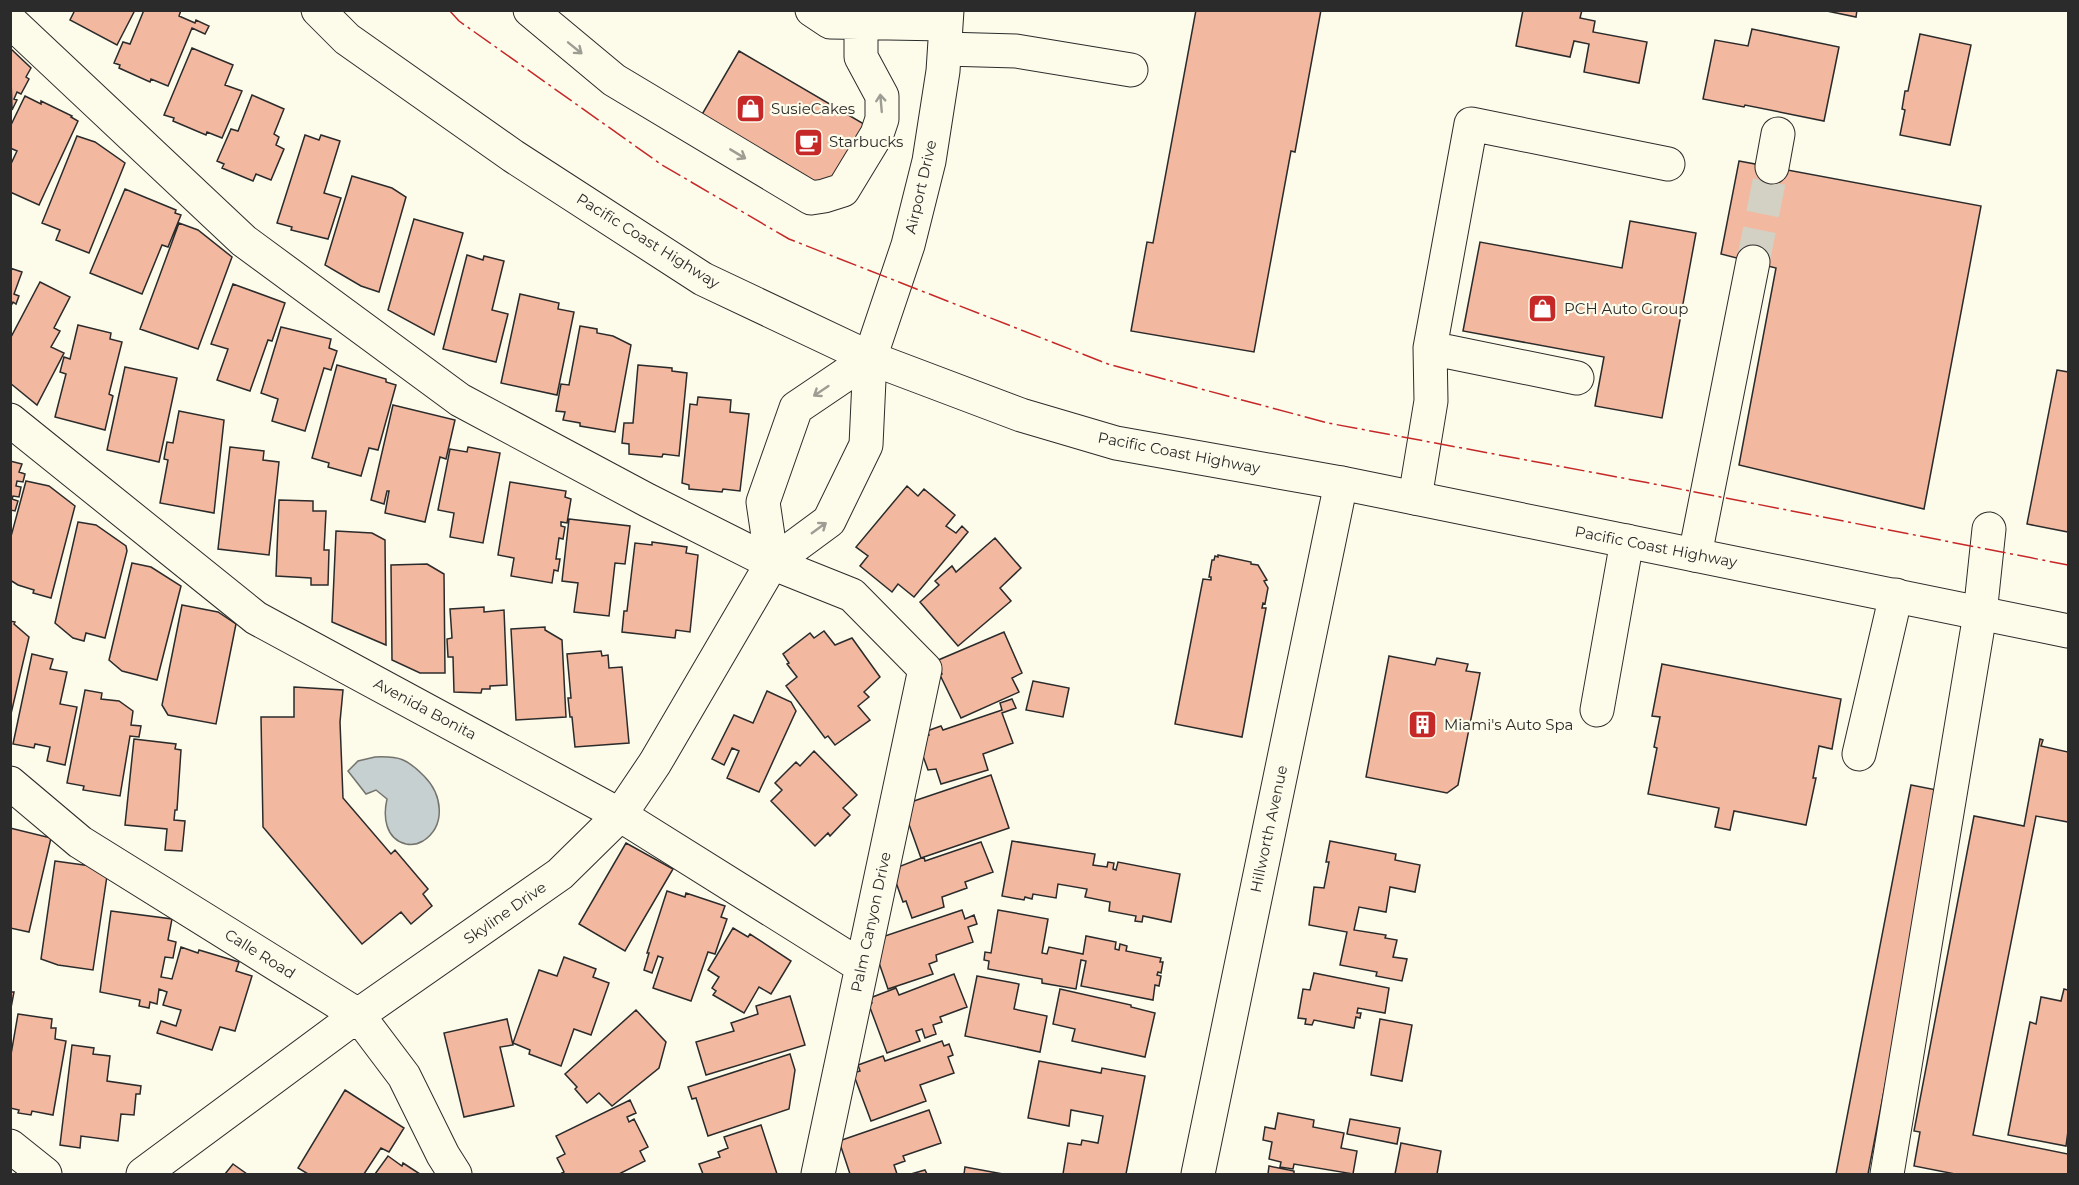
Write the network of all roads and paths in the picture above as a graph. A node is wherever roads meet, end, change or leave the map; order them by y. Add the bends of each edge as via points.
1 (318, 10) edge
2 (530, 10) edge
3 (812, 10) edge
4 (10, 21) edge
5 (861, 22) junction
6 (946, 28) edge
7 (1131, 70) dead end
8 (1778, 134) dead end
9 (1668, 164) dead end
10 (1772, 167) tunnel mouth
11 (1753, 262) tunnel mouth
12 (1430, 348) junction
13 (870, 358) junction
14 (1577, 378) dead end
15 (10, 420) edge
16 (1341, 483) junction
17 (1415, 498) junction
18 (1989, 529) dead end
19 (1627, 541) junction
20 (1695, 555) junction
21 (772, 562) junction
22 (1896, 596) junction
23 (1980, 614) junction
24 (2068, 631) edge
25 (1597, 710) dead end
26 (1859, 754) dead end
27 (10, 783) edge
28 (620, 815) junction
29 (861, 966) junction
30 (358, 1015) junction
31 (10, 1146) edge
32 (45, 1174) edge
33 (143, 1174) edge
34 (455, 1174) edge
35 (818, 1174) edge
36 (1198, 1174) edge
37 (1887, 1174) edge

1 - 13 main road, Pacific Coast Highway via 347,39 503,149 703,279
2 -> 5 main road via 614,80 811,198 843,190 882,119 882,96 861,57
3 - 5 main road via 831,21
4 - 21 main road via 244,241 460,400
5 - 6 main road
6 - 7 main road via 1016,51
6 - 13 main road, Airport Drive via 929,161 908,245
8 - 10 main road
9 - 12 main road via 1471,124
11 - 20 main road
12 - 14 main road
12 - 17 main road via 1431,401
13 - 16 main road, Pacific Coast Highway via 1022,415 1116,442
21 -> 13 main road, Skyline Drive via 829,521 866,445
13 -> 21 main road via 796,408 763,502
15 - 28 main road, Avenida Bonita via 256,618
16 - 17 main road, Pacific Coast Highway
16 - 36 main road, Hillworth Avenue
17 - 19 main road, Pacific Coast Highway
18 - 23 main road
19 - 20 main road, Pacific Coast Highway
19 - 25 main road
20 - 22 main road, Pacific Coast Highway
21 - 28 main road, Skyline Drive via 655,763
21 - 29 main road, Palm Canyon Drive via 852,595 925,669
22 - 23 main road, Pacific Coast Highway
22 - 26 main road
23 - 24 main road, Pacific Coast Highway
23 - 37 main road
27 - 30 main road, Calle Road via 80,842
28 - 29 main road, Avenida Bonita
28 - 30 main road, Skyline Drive via 560,874
29 - 35 main road, Palm Canyon Drive
30 - 33 main road, Skyline Drive
30 - 34 main road, Calle Road via 404,1076
31 - 32 main road

